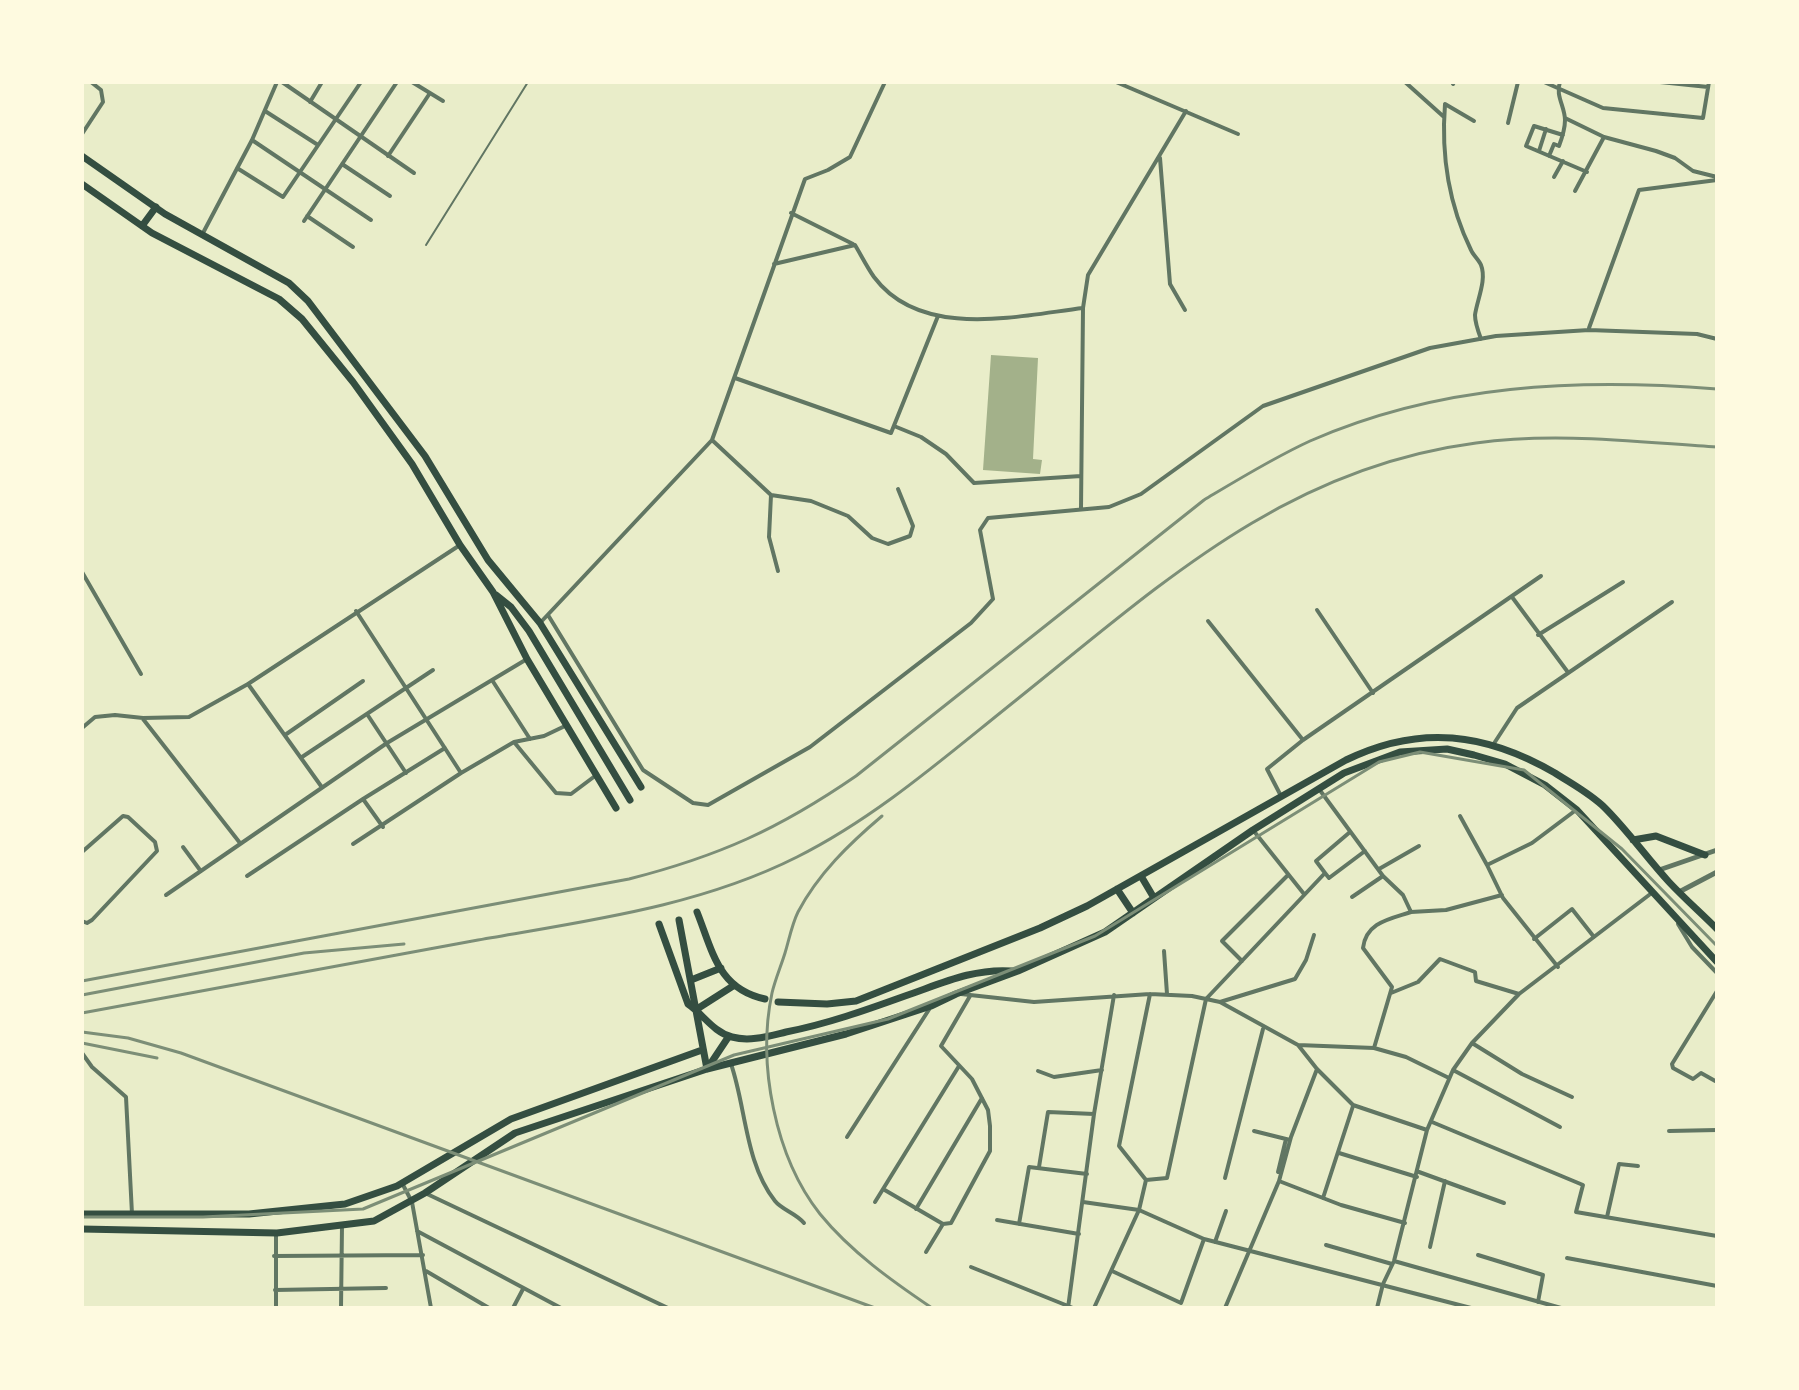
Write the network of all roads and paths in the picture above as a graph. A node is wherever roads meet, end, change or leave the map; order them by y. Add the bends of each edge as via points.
1 (91, 82) edge
2 (279, 82) edge
3 (322, 82) edge
4 (361, 82) edge
5 (397, 82) edge
6 (412, 82) edge
7 (528, 82) edge
8 (885, 82) edge
9 (1116, 82) edge
10 (1405, 82) edge
11 (1518, 82) edge
12 (1544, 82) edge
13 (1560, 82) edge
14 (1660, 82) edge
15 (1708, 85) edge
16 (1558, 88) junction
17 (430, 93) junction
18 (443, 101) dead end
19 (310, 102) junction
20 (265, 111) junction
21 (1186, 111) junction
22 (1444, 117) junction
23 (1565, 118) junction
24 (337, 120) junction
25 (1474, 121) dead end
26 (1508, 123) dead end
27 (1546, 129) junction
28 (82, 134) edge
29 (1238, 134) dead end
30 (1563, 135) junction
31 (362, 137) junction
32 (1604, 137) junction
33 (252, 140) junction
34 (1543, 140) junction
35 (1554, 144) junction
36 (318, 145) junction
37 (1539, 151) junction
38 (1160, 155) junction
39 (82, 156) edge
40 (388, 156) junction
41 (1549, 156) junction
42 (1563, 161) junction
43 (342, 164) junction
44 (237, 168) junction
45 (300, 172) junction
46 (1587, 172) junction
47 (414, 173) dead end
48 (1554, 177) dead end
49 (1717, 178) edge
50 (82, 184) edge
51 (326, 189) junction
52 (1575, 191) dead end
53 (390, 196) dead end
54 (156, 207) junction
55 (791, 213) junction
56 (371, 220) dead end
57 (142, 226) junction
58 (201, 235) junction
59 (426, 245) dead end
60 (855, 245) junction
61 (353, 247) dead end
62 (774, 264) junction
63 (1083, 308) junction
64 (1185, 310) dead end
65 (938, 316) junction
66 (1589, 330) junction
67 (1481, 339) junction
68 (1717, 339) edge
69 (735, 378) junction
70 (894, 426) junction
71 (712, 440) junction
72 (1081, 476) junction
73 (898, 489) dead end
74 (771, 495) junction
75 (1081, 509) junction
76 (460, 545) junction
77 (778, 571) dead end
78 (82, 572) edge
79 (1541, 576) dead end
80 (1623, 582) dead end
81 (493, 592) junction
82 (1512, 597) junction
83 (1672, 602) dead end
84 (1317, 610) dead end
85 (356, 611) junction
86 (548, 615) junction
87 (1208, 621) dead end
88 (540, 623) junction
89 (1538, 635) junction
90 (527, 659) junction
91 (433, 670) dead end
92 (1567, 671) junction
93 (141, 674) dead end
94 (492, 680) junction
95 (363, 681) dead end
96 (248, 684) junction
97 (406, 687) junction
98 (1373, 693) junction
99 (367, 714) junction
100 (143, 718) junction
101 (425, 718) junction
102 (565, 726) junction
103 (82, 728) edge
104 (285, 735) junction
105 (531, 740) junction
106 (1303, 740) junction
107 (514, 742) junction
108 (387, 743) junction
109 (1493, 745) junction
110 (445, 748) junction
111 (302, 757) junction
112 (406, 773) junction
113 (461, 773) junction
114 (595, 776) junction
115 (321, 787) junction
116 (641, 787) dead end
117 (1319, 789) junction
118 (1281, 797) junction
119 (363, 799) junction
120 (630, 800) dead end
121 (616, 808) dead end
122 (1577, 810) junction
123 (1460, 816) dead end
124 (383, 827) junction
125 (1253, 830) junction
126 (1350, 832) junction
127 (1633, 840) junction
128 (240, 843) junction
129 (353, 844) dead end
130 (1419, 846) dead end
131 (183, 847) dead end
132 (1717, 850) edge
133 (1365, 851) junction
134 (82, 852) edge
135 (1705, 855) junction
136 (1487, 865) junction
137 (1379, 869) junction
138 (200, 870) junction
139 (1659, 870) junction
140 (1717, 872) edge
141 (1325, 873) junction
142 (1288, 875) junction
143 (247, 876) dead end
144 (1141, 876) junction
145 (1383, 876) junction
146 (1117, 889) junction
147 (1653, 892) junction
148 (1679, 892) junction
149 (1304, 894) junction
150 (166, 895) dead end
151 (1502, 895) junction
152 (1352, 897) dead end
153 (1154, 898) junction
154 (697, 912) dead end
155 (1411, 912) junction
156 (1133, 913) junction
157 (1676, 918) junction
158 (679, 920) dead end
159 (82, 921) edge
160 (659, 924) dead end
161 (1717, 929) edge
162 (1314, 935) dead end
163 (1594, 937) junction
164 (1534, 939) junction
165 (1164, 951) dead end
166 (1242, 961) junction
167 (1717, 962) edge
168 (1558, 967) junction
169 (721, 968) junction
170 (1018, 971) junction
171 (1717, 973) edge
172 (691, 980) junction
173 (733, 986) junction
174 (1717, 991) edge
175 (1391, 993) junction
176 (956, 994) junction
177 (1150, 994) junction
178 (1167, 994) junction
179 (1519, 994) junction
180 (1114, 995) junction
181 (970, 996) junction
182 (765, 999) dead end
183 (1206, 999) junction
184 (778, 1002) dead end
185 (1220, 1002) junction
186 (931, 1006) junction
187 (697, 1009) junction
188 (1263, 1028) junction
189 (729, 1036) junction
190 (1472, 1043) junction
191 (1298, 1045) junction
192 (1374, 1048) junction
193 (702, 1050) junction
194 (82, 1053) edge
195 (731, 1064) junction
196 (959, 1066) junction
197 (707, 1069) junction
198 (1317, 1069) junction
199 (1102, 1070) junction
200 (1453, 1070) junction
201 (1038, 1071) dead end
202 (1449, 1078) junction
203 (1717, 1082) edge
204 (1572, 1097) dead end
205 (982, 1098) junction
206 (1353, 1105) junction
207 (1094, 1114) junction
208 (1432, 1122) junction
209 (1560, 1127) dead end
210 (1427, 1130) junction
211 (1717, 1130) edge
212 (1254, 1131) dead end
213 (1669, 1131) dead end
214 (847, 1137) dead end
215 (1288, 1140) junction
216 (1339, 1153) junction
217 (1638, 1166) dead end
218 (1039, 1167) junction
219 (1278, 1172) dead end
220 (1087, 1174) junction
221 (1418, 1174) junction
222 (1225, 1178) dead end
223 (1146, 1180) junction
224 (1279, 1181) junction
225 (1445, 1181) junction
226 (402, 1183) junction
227 (883, 1189) junction
228 (425, 1193) junction
229 (1323, 1198) junction
230 (412, 1202) junction
231 (875, 1202) dead end
232 (1083, 1202) junction
233 (1504, 1203) dead end
234 (916, 1209) junction
235 (1139, 1210) junction
236 (1226, 1211) dead end
237 (82, 1214) edge
238 (132, 1214) junction
239 (1607, 1217) junction
240 (997, 1220) dead end
241 (804, 1223) dead end
242 (1405, 1223) junction
243 (943, 1224) junction
244 (1019, 1224) junction
245 (342, 1226) junction
246 (82, 1229) edge
247 (417, 1231) junction
248 (277, 1233) junction
249 (1079, 1234) junction
250 (1717, 1236) edge
251 (1204, 1239) junction
252 (1215, 1242) junction
253 (1326, 1245) dead end
254 (1430, 1247) dead end
255 (1248, 1251) junction
256 (926, 1252) dead end
257 (343, 1255) junction
258 (423, 1255) junction
259 (1478, 1255) dead end
260 (274, 1256) junction
261 (1567, 1258) dead end
262 (1393, 1262) junction
263 (971, 1267) dead end
264 (425, 1271) junction
265 (1112, 1271) junction
266 (1383, 1284) junction
267 (1717, 1286) edge
268 (386, 1288) dead end
269 (341, 1289) junction
270 (523, 1289) junction
271 (275, 1290) junction
272 (1538, 1302) junction
273 (1070, 1307) edge
274 (276, 1308) edge
275 (341, 1308) edge
276 (431, 1308) edge
277 (489, 1308) edge
278 (513, 1308) edge
279 (561, 1308) edge
280 (668, 1308) edge
281 (1094, 1308) edge
282 (1225, 1308) edge
283 (1377, 1308) edge
284 (1471, 1308) edge
285 (1561, 1308) edge

1 - 28 street via 101,90 103,102
2 - 19 street
2 - 20 street
3 - 19 street
4 - 24 street
5 - 31 street
6 - 17 street
7 - 59 lane
8 - 55 street via 850,157 805,179
9 - 21 street
10 - 22 street
11 - 26 street
12 - 16 street
13 - 16 street
14 - 15 street
15 - 16 street via 1703,118 1603,108
16 - 23 street
17 - 18 street
17 - 40 street
19 - 24 street
20 - 33 street
20 - 36 street
21 - 29 street
21 - 38 street
22 - 25 street via 1445,104
22 - 67 street via 1448,179 1458,219 1483,276 1475,317
23 - 30 street
23 - 32 street
24 - 31 street
24 - 36 street
27 - 30 street
27 - 34 street
27 - 37 street via 1534,126 1526,145
30 - 35 street via 1559,146
31 - 40 street
31 - 43 street
32 - 46 street
32 - 49 street via 1656,151
33 - 44 street
33 - 45 street
34 - 35 street
34 - 37 street
35 - 41 street
36 - 45 street
37 - 41 street
38 - 63 street via 1088,275
38 - 64 street via 1170,284
39 - 54 main road
40 - 47 street
41 - 42 street
42 - 46 street
42 - 48 street
43 - 51 street
43 - 53 street
44 - 45 street via 283,197
44 - 58 street
45 - 51 street
46 - 52 street
49 - 66 street via 1639,190
50 - 57 main road
51 - 56 street
51 - 61 street via 306,218
54 - 57 main road
54 - 58 main road
55 - 60 street
55 - 62 street
57 - 76 main road via 279,299 302,319 412,464
58 - 88 main road via 289,283 308,301 425,456 488,560
60 - 62 street
60 - 65 street via 875,279 916,309
62 - 69 street
63 - 65 street via 983,320
63 - 72 street
65 - 70 street
66 - 67 street
66 - 68 street
67 - 75 street via 1430,348 1263,406 1141,494 1109,507
69 - 70 street via 891,433
69 - 71 street
70 - 72 street via 946,454 974,483
71 - 74 street
71 - 86 street
72 - 75 street
73 - 74 street via 913,526 910,536 888,544 872,538 848,516 811,501
74 - 77 street via 769,537
75 - 86 street via 988,518 980,530 993,599 971,623 810,747 708,805 693,803 643,770
76 - 81 main road
76 - 85 street
78 - 93 street
79 - 82 street
80 - 89 street
81 - 90 main road
81 - 120 main road via 529,631
82 - 89 street
82 - 98 street
83 - 92 street
84 - 98 street
85 - 96 street
85 - 97 street
86 - 88 street
87 - 106 street
88 - 116 main road
89 - 92 street
90 - 94 street
90 - 102 main road
91 - 97 street
92 - 109 street via 1517,708
94 - 101 street
94 - 105 street
95 - 104 street
96 - 100 street via 189,717
96 - 104 street
97 - 99 street
97 - 101 street
98 - 106 street
99 - 108 street
99 - 111 street
100 - 103 street via 95,717
100 - 128 street
101 - 108 street
101 - 110 street
102 - 105 street
102 - 114 main road
104 - 111 street
105 - 107 street
106 - 118 street via 1267,769
107 - 113 street
107 - 114 street via 556,793 571,794
108 - 112 street
108 - 115 street
109 - 118 main road via 1428,737 1387,743
109 - 127 main road via 1524,756 1577,787 1604,806
110 - 112 street
110 - 113 street
111 - 115 street
112 - 119 street
113 - 124 street
114 - 121 main road
115 - 128 street
117 - 122 main road via 1344,773 1400,752 1447,749 1524,773
117 - 125 main road
117 - 126 street
118 - 144 main road
119 - 124 street
119 - 143 street
122 - 136 street via 1532,843
122 - 147 main road
123 - 136 street
124 - 129 street
125 - 142 street
125 - 153 main road
126 - 133 street
126 - 141 street via 1316,861
127 - 135 main road via 1656,836
127 - 139 main road
128 - 138 street
130 - 137 street
131 - 138 street
132 - 135 street
133 - 137 street
133 - 141 street via 1329,878
134 - 159 street via 123,816 157,847 92,920
135 - 139 street
136 - 151 street
137 - 145 street
138 - 150 street
139 - 148 main road
140 - 148 street
141 - 149 street
142 - 149 street
142 - 166 street via 1222,941
144 - 146 main road
144 - 153 main road
145 - 152 street
145 - 155 street via 1403,895
146 - 156 main road
146 - 184 main road via 1007,941 856,1001
147 - 157 main road
147 - 163 street
148 - 161 main road
149 - 166 street
151 - 155 street via 1446,910
151 - 164 street
153 - 156 main road
154 - 169 main road
155 - 175 street via 1373,927 1364,942
156 - 170 main road via 1105,932
157 - 167 main road
157 - 171 street via 1692,947
158 - 172 main road
160 - 187 main road via 688,1004
162 - 185 street via 1295,979
163 - 164 street via 1572,909
163 - 168 street
164 - 168 street
165 - 178 street
166 - 183 street
168 - 179 street
169 - 172 main road
169 - 173 main road
170 - 176 main road
170 - 189 main road via 942,981 844,1017 757,1038
172 - 187 main road
173 - 182 main road
173 - 187 main road
174 - 203 street via 1672,1064 1693,1079 1701,1073
175 - 179 street via 1418,982 1440,959 1475,972 1476,981
175 - 192 street
176 - 181 street
176 - 186 main road
177 - 178 street
177 - 180 street
177 - 223 street via 1119,1146
178 - 183 street
179 - 190 street
180 - 181 street via 1034,1002
180 - 199 street
181 - 196 street via 941,1046
183 - 185 street
183 - 223 street via 1167,1178
185 - 188 street
186 - 195 main road
186 - 214 street
187 - 189 main road
187 - 193 main road
188 - 191 street
188 - 222 street
189 - 197 main road
190 - 200 street
190 - 204 street
191 - 192 street
191 - 198 street
192 - 202 street
193 - 197 main road
193 - 226 main road via 511,1119
194 - 238 street via 126,1097
195 - 197 main road
195 - 241 street via 765,1183 776,1203
196 - 205 street
196 - 227 street
197 - 228 main road via 515,1133
198 - 206 street
198 - 215 street
199 - 201 street via 1054,1077
199 - 207 street
200 - 202 street
200 - 209 street
202 - 208 street
205 - 234 street
205 - 243 street via 988,1110 990,1151 951,1223
206 - 210 street
206 - 216 street
207 - 218 street via 1048,1112
207 - 220 street
208 - 210 street
208 - 239 street via 1583,1185 1576,1212
210 - 221 street
211 - 213 street
212 - 215 street
215 - 219 street
215 - 224 street
216 - 221 street
216 - 229 street
217 - 239 street via 1619,1164
218 - 220 street
218 - 244 street via 1028,1170
220 - 232 street
221 - 225 street
221 - 242 street
223 - 235 street
224 - 229 street
224 - 255 street
225 - 233 street
225 - 254 street
226 - 230 street
226 - 238 main road via 360,1200 313,1209
227 - 231 street
227 - 234 street
228 - 230 main road
228 - 280 street
229 - 242 street
230 - 245 main road via 374,1221
230 - 247 street
232 - 235 street
232 - 249 street
234 - 243 street
235 - 251 street
235 - 265 street
236 - 252 street
237 - 238 main road
239 - 250 street
240 - 244 street
242 - 262 street
243 - 256 street
244 - 249 street
245 - 248 main road
245 - 257 street
246 - 248 main road
247 - 258 street
247 - 270 street
248 - 260 street
249 - 273 street
251 - 252 street
251 - 265 street via 1181,1303
252 - 255 street
253 - 262 street
255 - 266 street
255 - 282 street
257 - 258 street
257 - 260 street
257 - 269 street
258 - 264 street
259 - 272 street via 1543,1275
260 - 271 street
261 - 267 street
262 - 266 street
262 - 272 street
263 - 273 street
264 - 276 street
264 - 277 street
265 - 281 street
266 - 283 street
266 - 284 street
268 - 269 street
269 - 271 street
269 - 275 street
270 - 278 street
270 - 279 street
271 - 274 street
272 - 285 street

